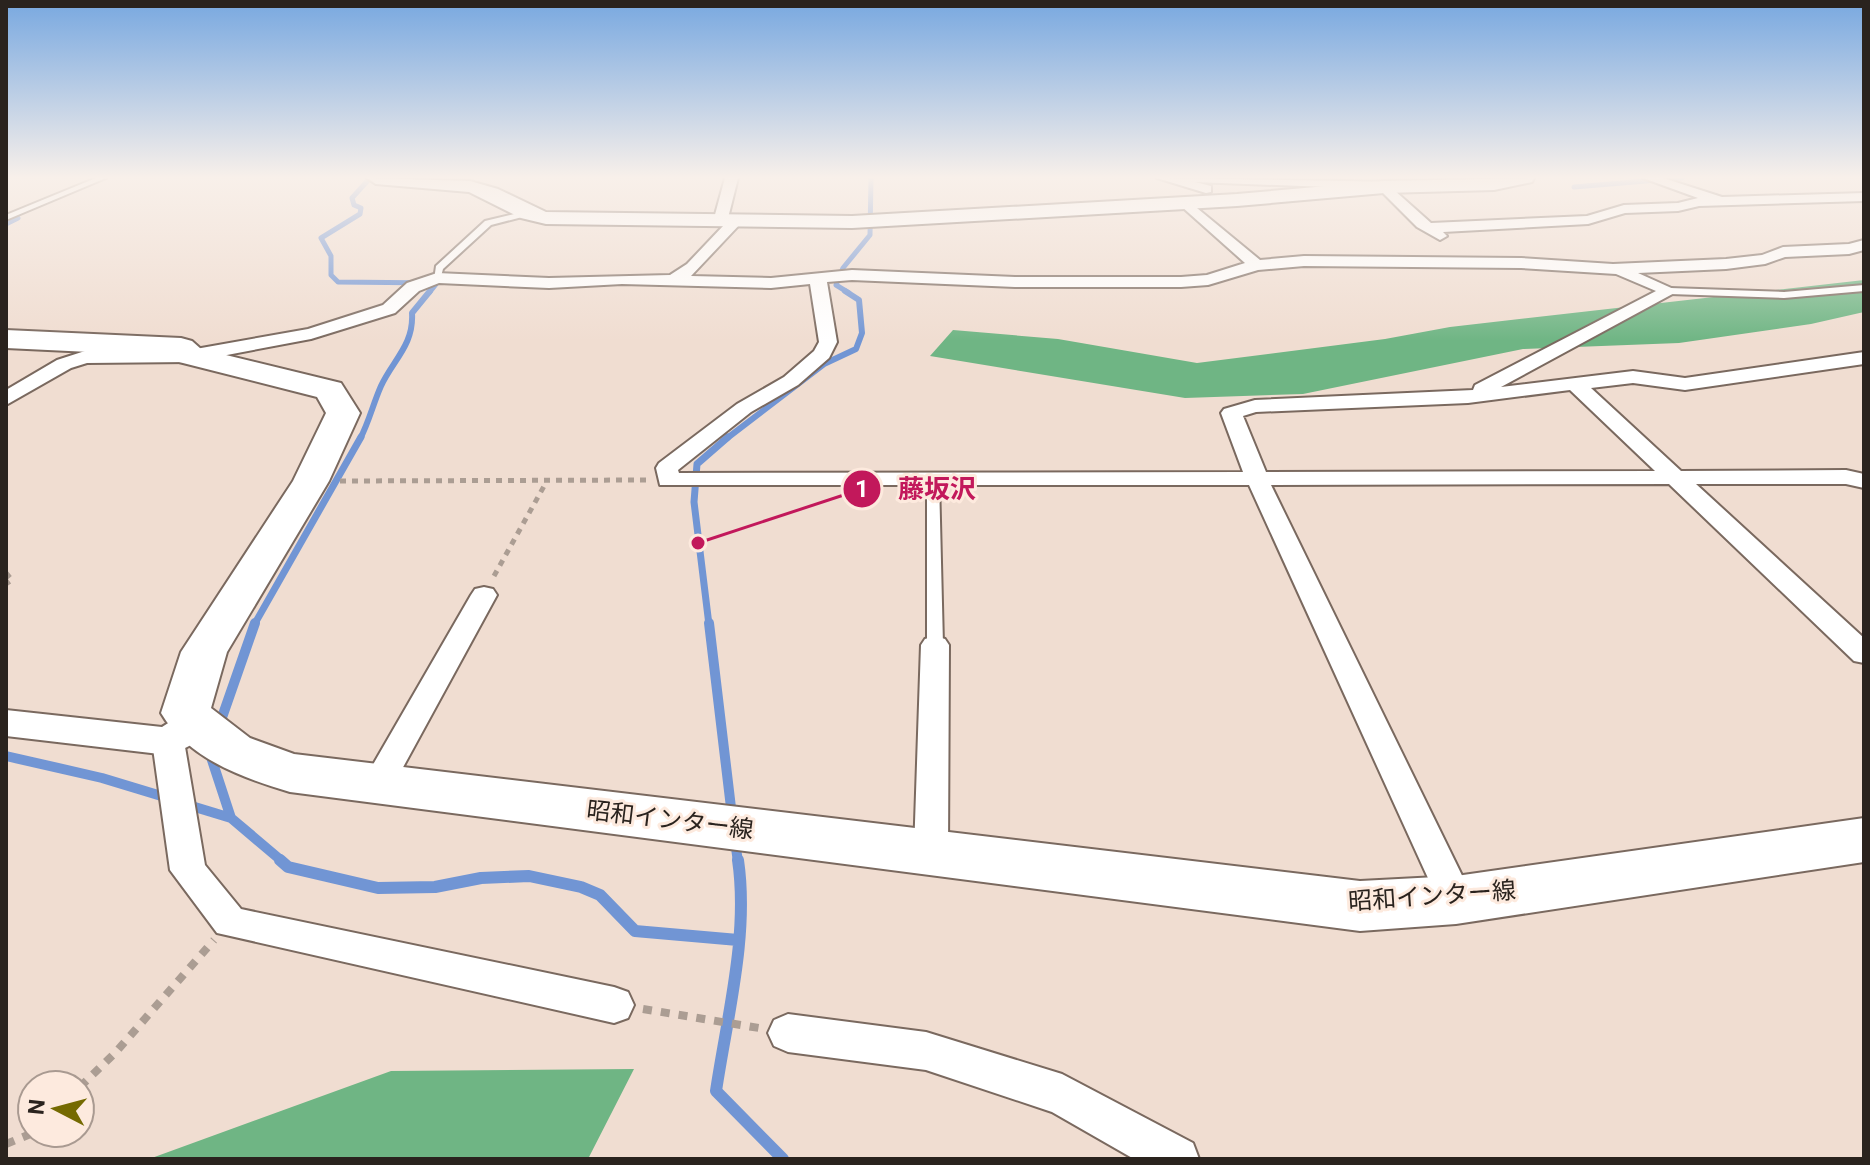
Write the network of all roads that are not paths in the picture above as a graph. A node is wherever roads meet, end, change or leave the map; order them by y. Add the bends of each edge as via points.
1 (478, 232) edge
2 (720, 232) edge
3 (1219, 232) edge
4 (1435, 232) edge
5 (1864, 245) edge
6 (1470, 263) junction
7 (1256, 265) junction
8 (1613, 269) junction
9 (437, 278) junction
10 (674, 280) junction
11 (818, 280) junction
12 (1864, 288) edge
13 (1670, 291) junction
14 (6, 339) edge
15 (190, 356) junction
16 (1864, 358) edge
17 (1575, 384) junction
18 (1468, 397) junction
19 (6, 399) edge
20 (933, 479) junction
21 (1676, 479) junction
22 (1258, 481) junction
23 (1864, 481) edge
24 (484, 595) road end
25 (935, 645) joint
26 (1864, 654) edge
27 (6, 723) edge
28 (182, 732) junction
29 (378, 784) junction
30 (1864, 840) edge
31 (931, 852) junction
32 (1456, 900) junction
33 (614, 1005) road end
34 (788, 1033) road end
35 (1177, 1159) edge

1 - 9 lane via 439,268
2 - 10 street via 693,267
3 - 7 street
4 - 6 street via 1470,254
5 - 8 street via 1783,252 1726,264
6 - 7 street
6 - 8 street
7 - 11 street via 1208,280 1181,282 852,275
8 - 13 street
9 - 10 street via 549,283
9 - 15 street via 413,287 389,309 311,334
10 - 11 street
11 - 20 street via 828,342 822,354 667,468 668,480
12 - 13 lane via 1784,295
13 - 18 street
14 - 15 main road via 181,347
15 - 19 street via 85,357
15 - 28 main road via 330,390 343,413 311,481 204,652
16 - 17 street via 1685,384 1633,377
17 - 18 street
17 - 21 street
18 - 22 street via 1255,406 1231,413
20 - 22 street
20 - 25 lane
21 - 22 street
21 - 23 street
21 - 26 street
22 - 32 street
24 - 29 street
25 - 31 street
27 - 28 street
28 - 29 main road, 昭和インター線 via 290,773
28 - 33 street via 188,870 230,922
29 - 31 main road, 昭和インター線
30 - 32 main road, 昭和インター線
31 - 32 main road, 昭和インター線 via 1360,906
34 - 35 street via 926,1051 1062,1095

